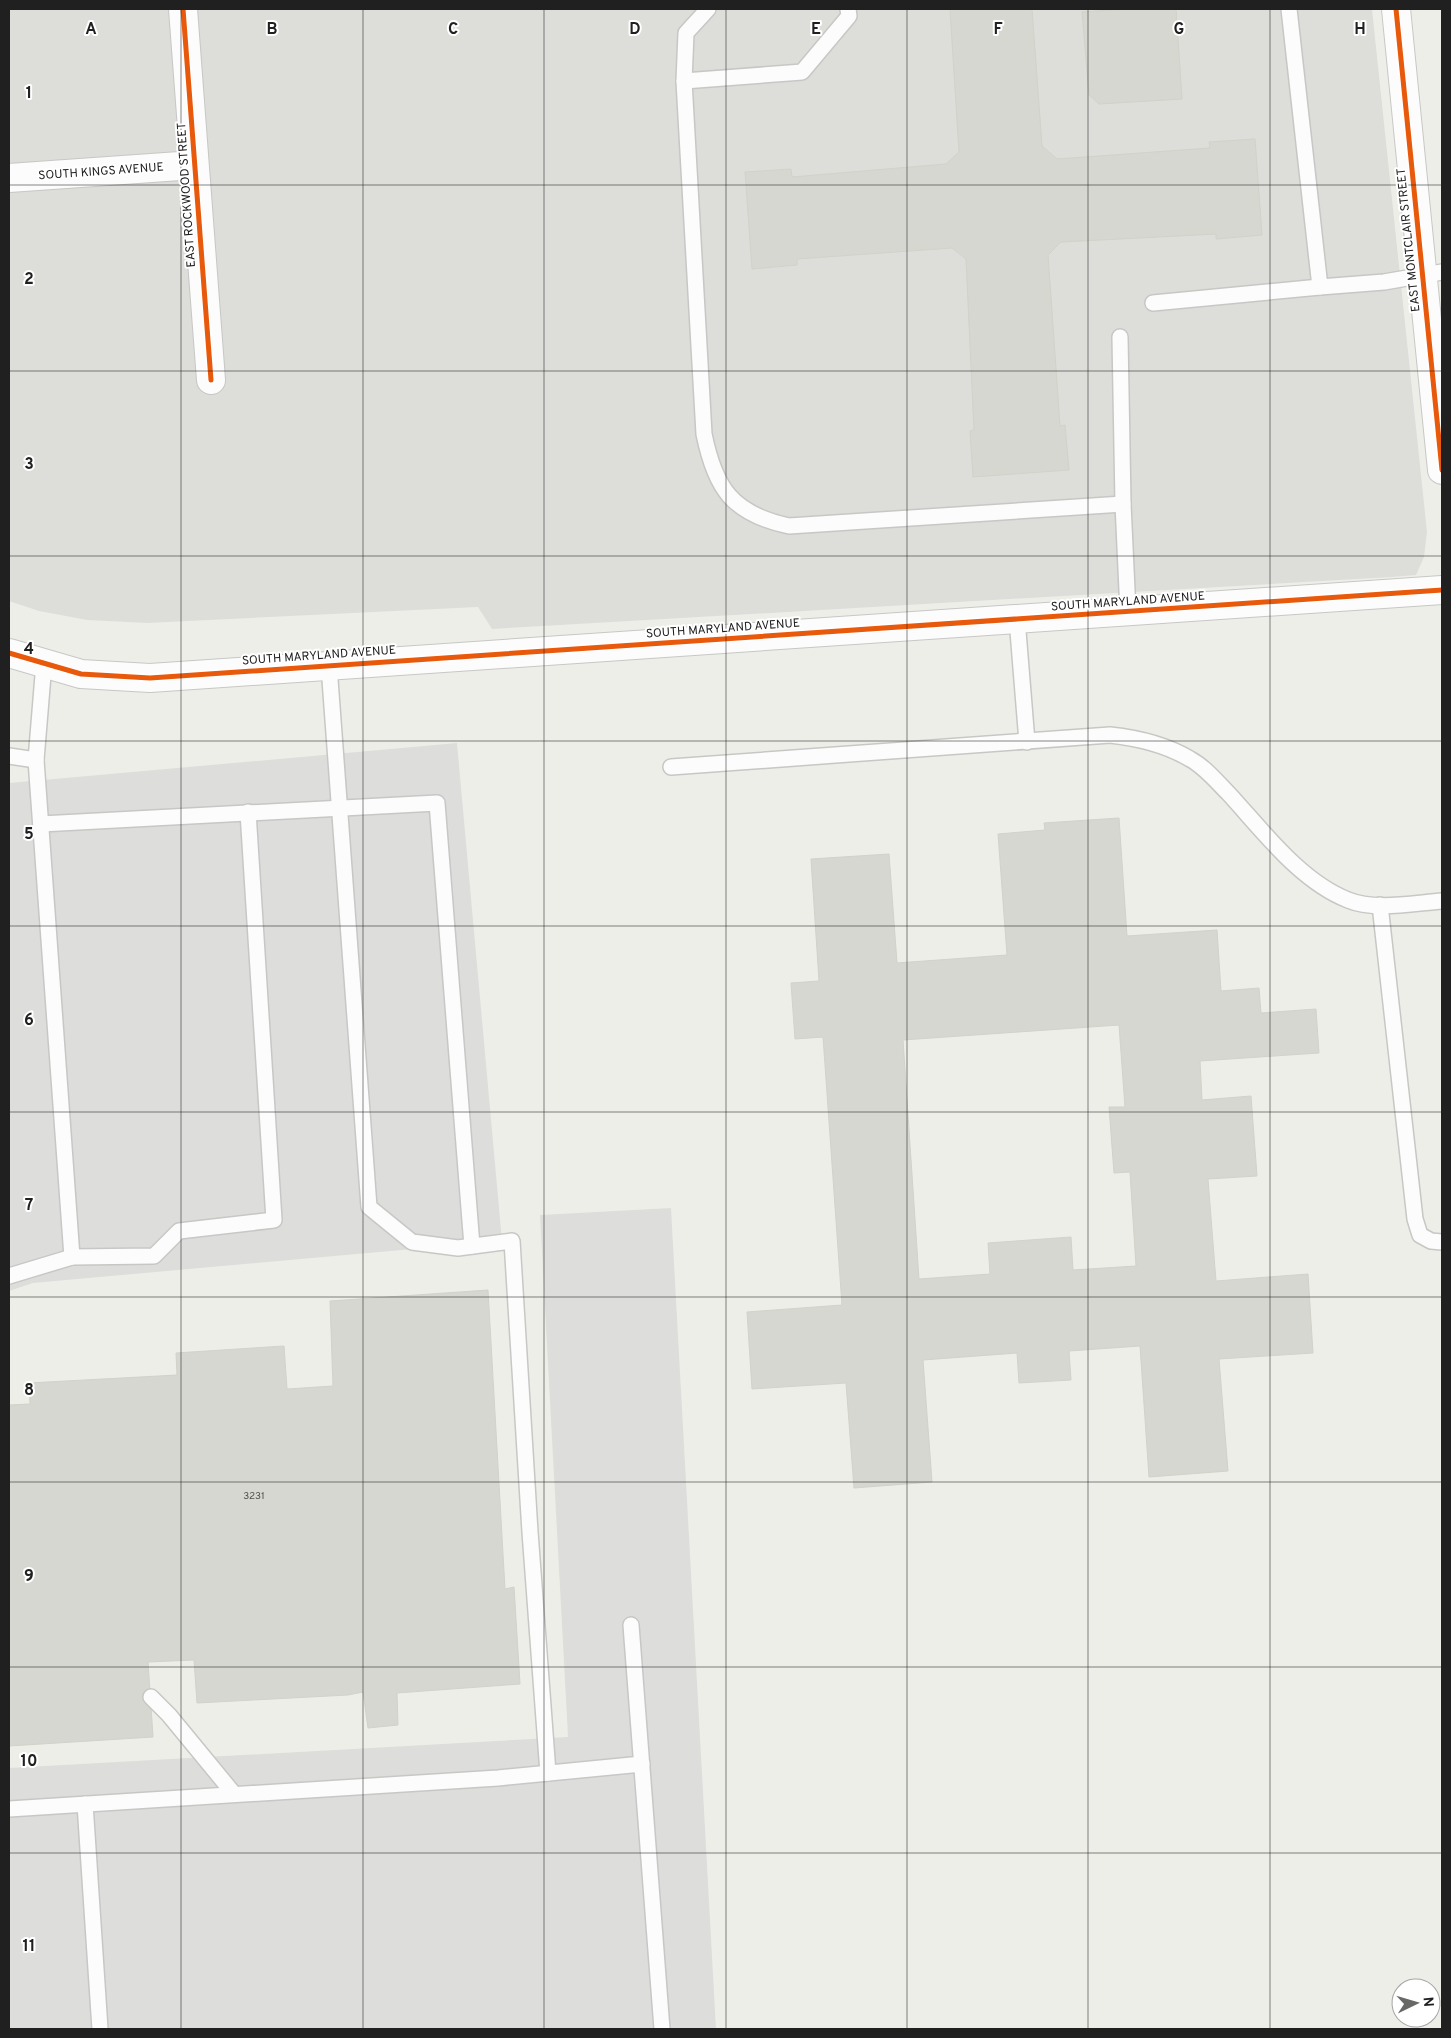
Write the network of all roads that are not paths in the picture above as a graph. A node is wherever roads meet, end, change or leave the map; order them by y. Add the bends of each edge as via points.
1 (183, 9) edge
2 (708, 9) edge
3 (848, 9) edge
4 (1289, 9) edge
5 (1396, 9) edge
6 (684, 81) junction
7 (194, 165) junction
8 (9, 178) edge
9 (1432, 275) edge
10 (1320, 287) junction
11 (1153, 303) dead end
12 (1120, 337) dead end
13 (211, 380) dead end
14 (1442, 470) edge
15 (1123, 504) junction
16 (1442, 590) edge
17 (1128, 612) junction
18 (1017, 619) junction
19 (9, 653) edge
20 (44, 663) junction
21 (330, 666) junction
22 (1027, 742) junction
23 (9, 756) edge
24 (36, 760) junction
25 (671, 767) dead end
26 (340, 807) junction
27 (248, 812) junction
28 (41, 824) junction
29 (1442, 901) edge
30 (1380, 905) junction
31 (1442, 1242) edge
32 (472, 1246) junction
33 (72, 1257) junction
34 (9, 1276) edge
35 (631, 1625) dead end
36 (151, 1697) dead end
37 (642, 1764) junction
38 (548, 1773) junction
39 (234, 1794) junction
40 (86, 1804) junction
41 (9, 1809) edge
42 (100, 2029) edge
43 (662, 2029) edge

1 - 7 street, EAST ROCKWOOD STREET
2 - 6 lane via 686,33
3 - 6 lane via 849,16 802,72
4 - 10 lane
5 - 9 street, EAST MONTCLAIR STREET
6 - 15 lane via 704,434 710,462 720,485 742,508 766,521 789,526
7 - 8 street, SOUTH KINGS AVENUE
7 - 13 street, EAST ROCKWOOD STREET
9 - 10 lane
9 - 14 street, EAST MONTCLAIR STREET
10 - 11 lane
12 - 15 lane
15 - 17 lane
16 - 17 street, SOUTH MARYLAND AVENUE
17 - 18 street, SOUTH MARYLAND AVENUE
18 - 21 street, SOUTH MARYLAND AVENUE
18 - 22 lane
19 - 20 street, SOUTH MARYLAND AVENUE
20 - 21 street, SOUTH MARYLAND AVENUE via 81,674 150,678
20 - 24 lane
21 - 26 lane
22 - 25 lane
22 - 30 lane via 1110,735 1133,738 1177,752 1209,774 1319,885 1349,901
23 - 24 lane
24 - 28 lane
26 - 27 lane
26 - 32 lane via 369,1207 412,1242 458,1248
26 - 32 lane via 437,803
27 - 28 lane
27 - 33 lane via 274,1220 179,1231 154,1256
28 - 33 lane
29 - 30 lane
30 - 31 lane via 1415,1220 1420,1234 1431,1241
32 - 38 lane via 512,1241
33 - 34 lane
35 - 37 lane
36 - 39 lane
37 - 38 lane
37 - 43 lane
38 - 39 lane
39 - 40 lane
40 - 41 lane
40 - 42 lane

